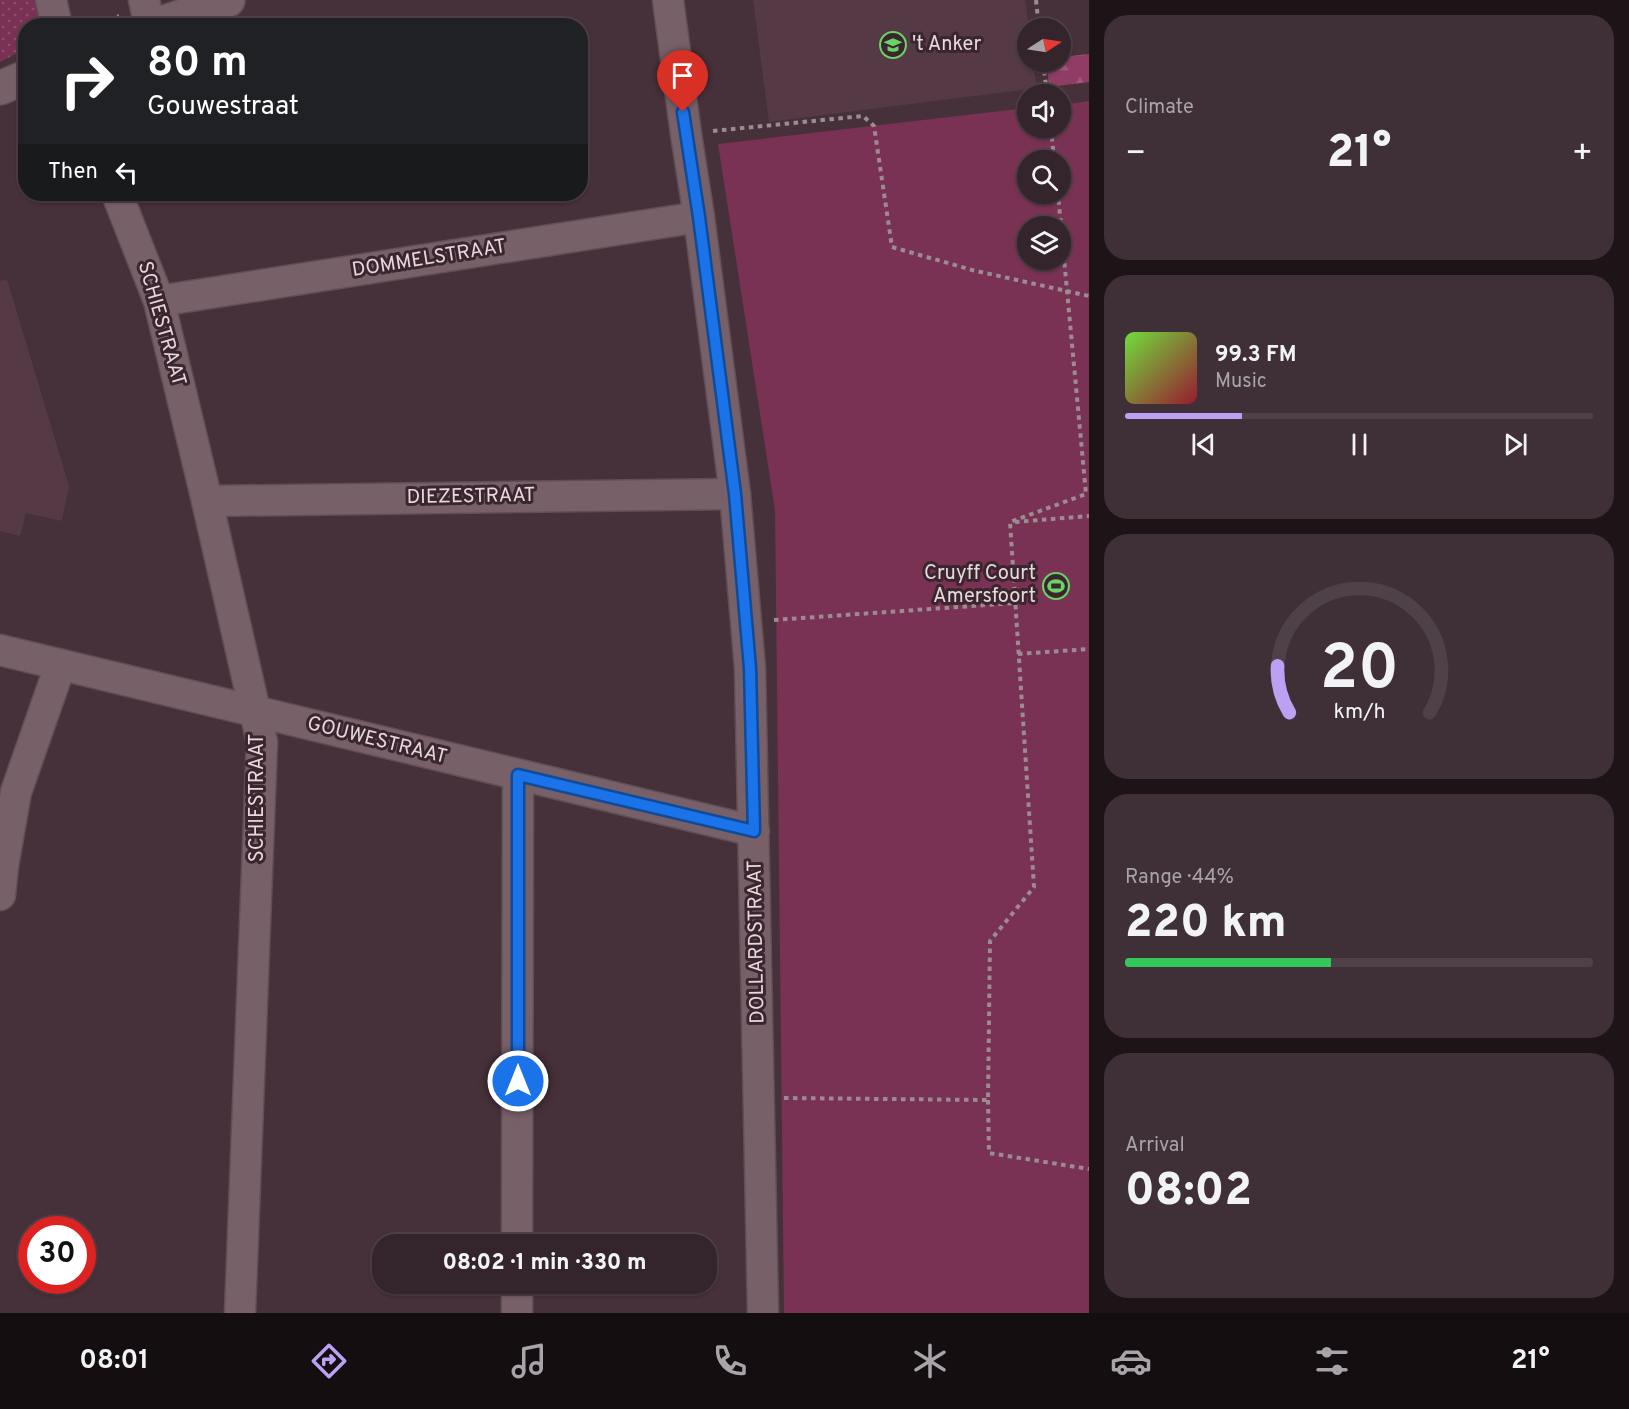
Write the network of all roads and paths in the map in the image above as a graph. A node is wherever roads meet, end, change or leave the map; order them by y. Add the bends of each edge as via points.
1 (51, 0) edge
2 (144, 0) edge
3 (228, 0) edge
4 (668, 0) edge
5 (1036, 0) edge
6 (55, 18) edge
7 (150, 18) edge
8 (175, 18) edge
9 (1038, 18) edge
10 (18, 80) edge
11 (0, 88) edge
12 (686, 134) junction
13 (120, 201) edge
14 (1059, 204) edge
15 (699, 217) junction
16 (1068, 291) junction
17 (1089, 296) edge
18 (159, 301) junction
19 (735, 494) junction
20 (207, 501) junction
21 (1089, 516) edge
22 (1010, 522) junction
23 (1015, 603) junction
24 (746, 622) junction
25 (1089, 649) edge
26 (0, 650) edge
27 (1018, 654) junction
28 (60, 666) junction
29 (255, 711) junction
30 (518, 775) junction
31 (754, 831) junction
32 (0, 895) edge
33 (760, 1098) junction
34 (988, 1100) junction
35 (1089, 1169) edge
36 (517, 1234) edge
37 (517, 1294) edge
38 (240, 1313) edge
39 (517, 1313) edge
40 (763, 1313) edge

1 - 6 street
2 - 7 street
3 - 8 street
4 - 12 street, DOLLARDSTRAAT
5 - 9 path
10 - 11 street
12 - 15 street, DOLLARDSTRAAT
12 - 16 path via 863,116 874,126 892,247
13 - 18 street, SCHIESTRAAT
14 - 16 path
15 - 18 street, DOMMELSTRAAT
15 - 19 street, DOLLARDSTRAAT
16 - 17 path
16 - 22 path via 1086,494
18 - 20 street, SCHIESTRAAT
19 - 20 street, DIEZESTRAAT
19 - 24 street, DOLLARDSTRAAT
20 - 29 street, SCHIESTRAAT
21 - 22 path
22 - 23 path
23 - 24 path
23 - 27 path
24 - 31 street, DOLLARDSTRAAT
25 - 27 path
26 - 28 street, GOUWESTRAAT
27 - 34 path via 1034,887 990,941
28 - 29 street, GOUWESTRAAT
28 - 32 street via 16,792
29 - 30 street, GOUWESTRAAT
29 - 38 street, SCHIESTRAAT via 262,742
30 - 31 street, GOUWESTRAAT
30 - 36 street
31 - 33 street, DOLLARDSTRAAT
33 - 34 path
33 - 40 street, DOLLARDSTRAAT
34 - 35 path via 989,1154
37 - 39 street

